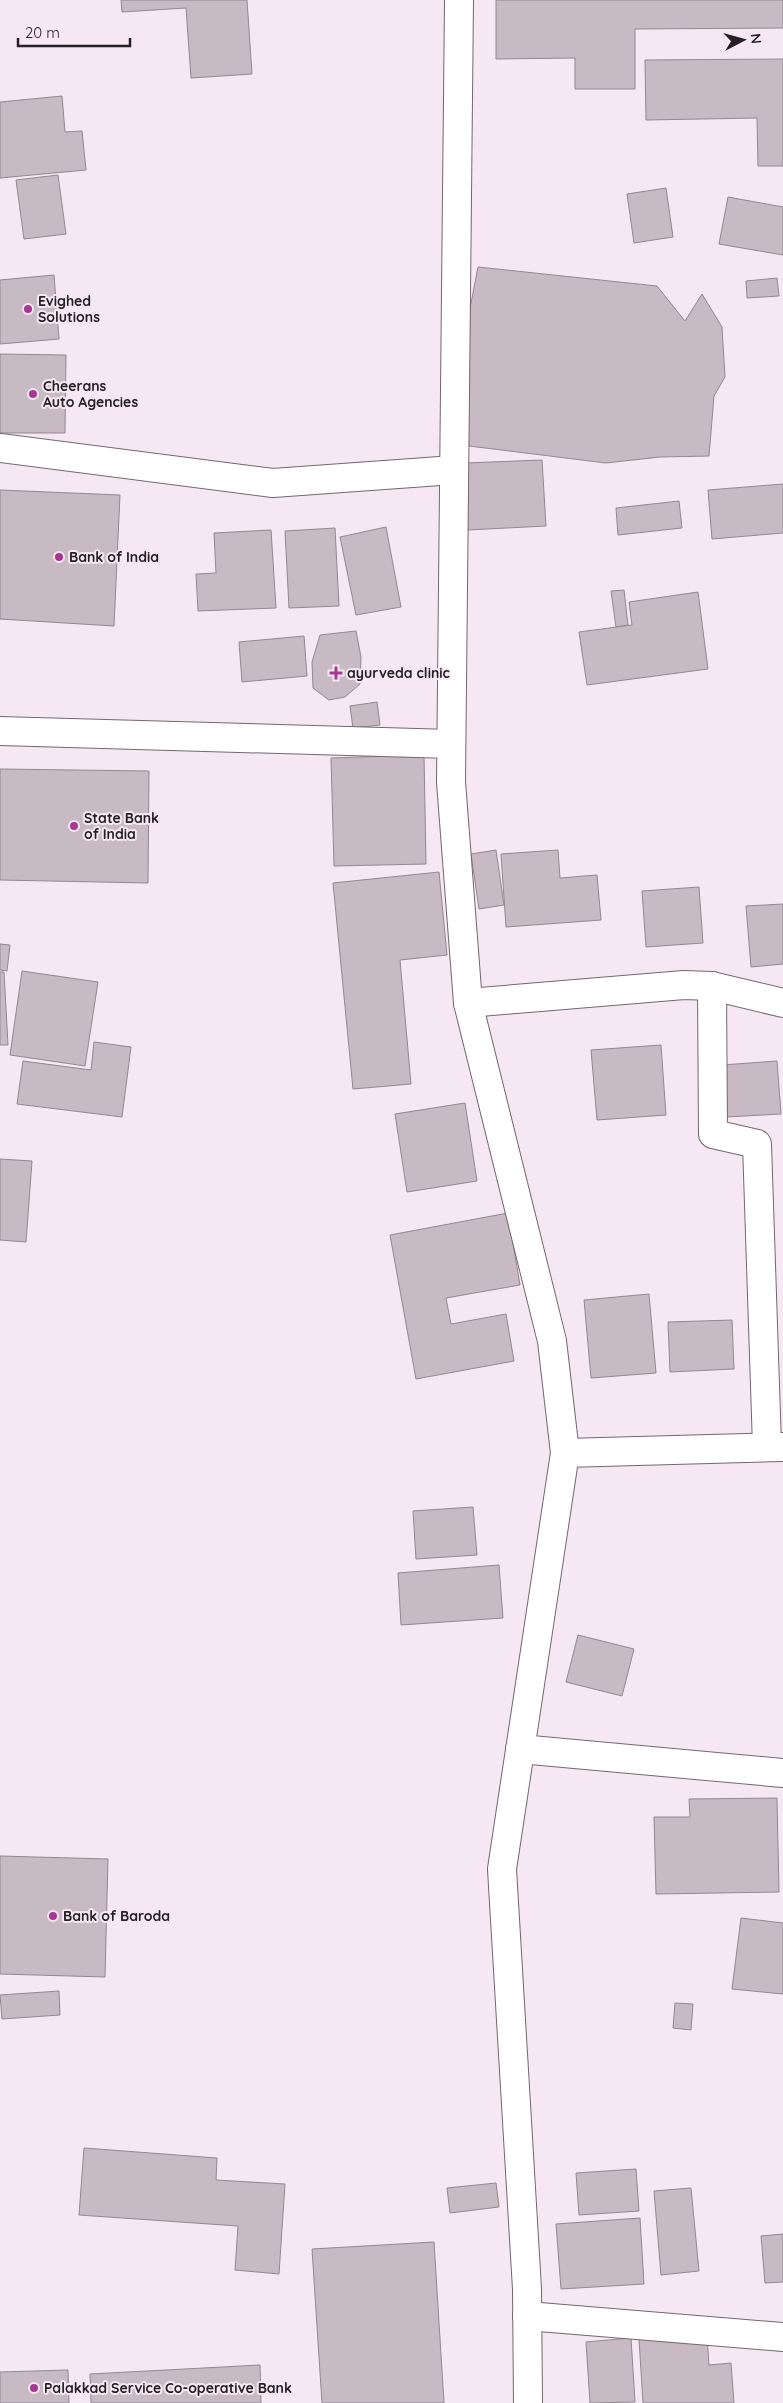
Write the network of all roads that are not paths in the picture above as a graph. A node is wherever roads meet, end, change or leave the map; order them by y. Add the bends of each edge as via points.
1 (459, 0) edge
2 (0, 448) edge
3 (454, 470) junction
4 (0, 731) edge
5 (452, 744) junction
6 (712, 986) junction
7 (468, 1002) junction
8 (783, 1003) edge
9 (775, 1446) edge
10 (565, 1452) junction
11 (520, 1749) junction
12 (783, 1773) edge
13 (527, 2316) junction
14 (783, 2336) edge
15 (528, 2403) edge

1 - 3 street
2 - 3 street via 273,483
3 - 5 street
4 - 5 street
5 - 7 street via 451,782
6 - 7 street via 684,985
6 - 8 street
6 - 9 street via 713,1134 757,1144
7 - 10 street via 552,1341
9 - 10 street
10 - 11 street
11 - 12 street
11 - 13 street via 502,1869
13 - 14 street
13 - 15 street

